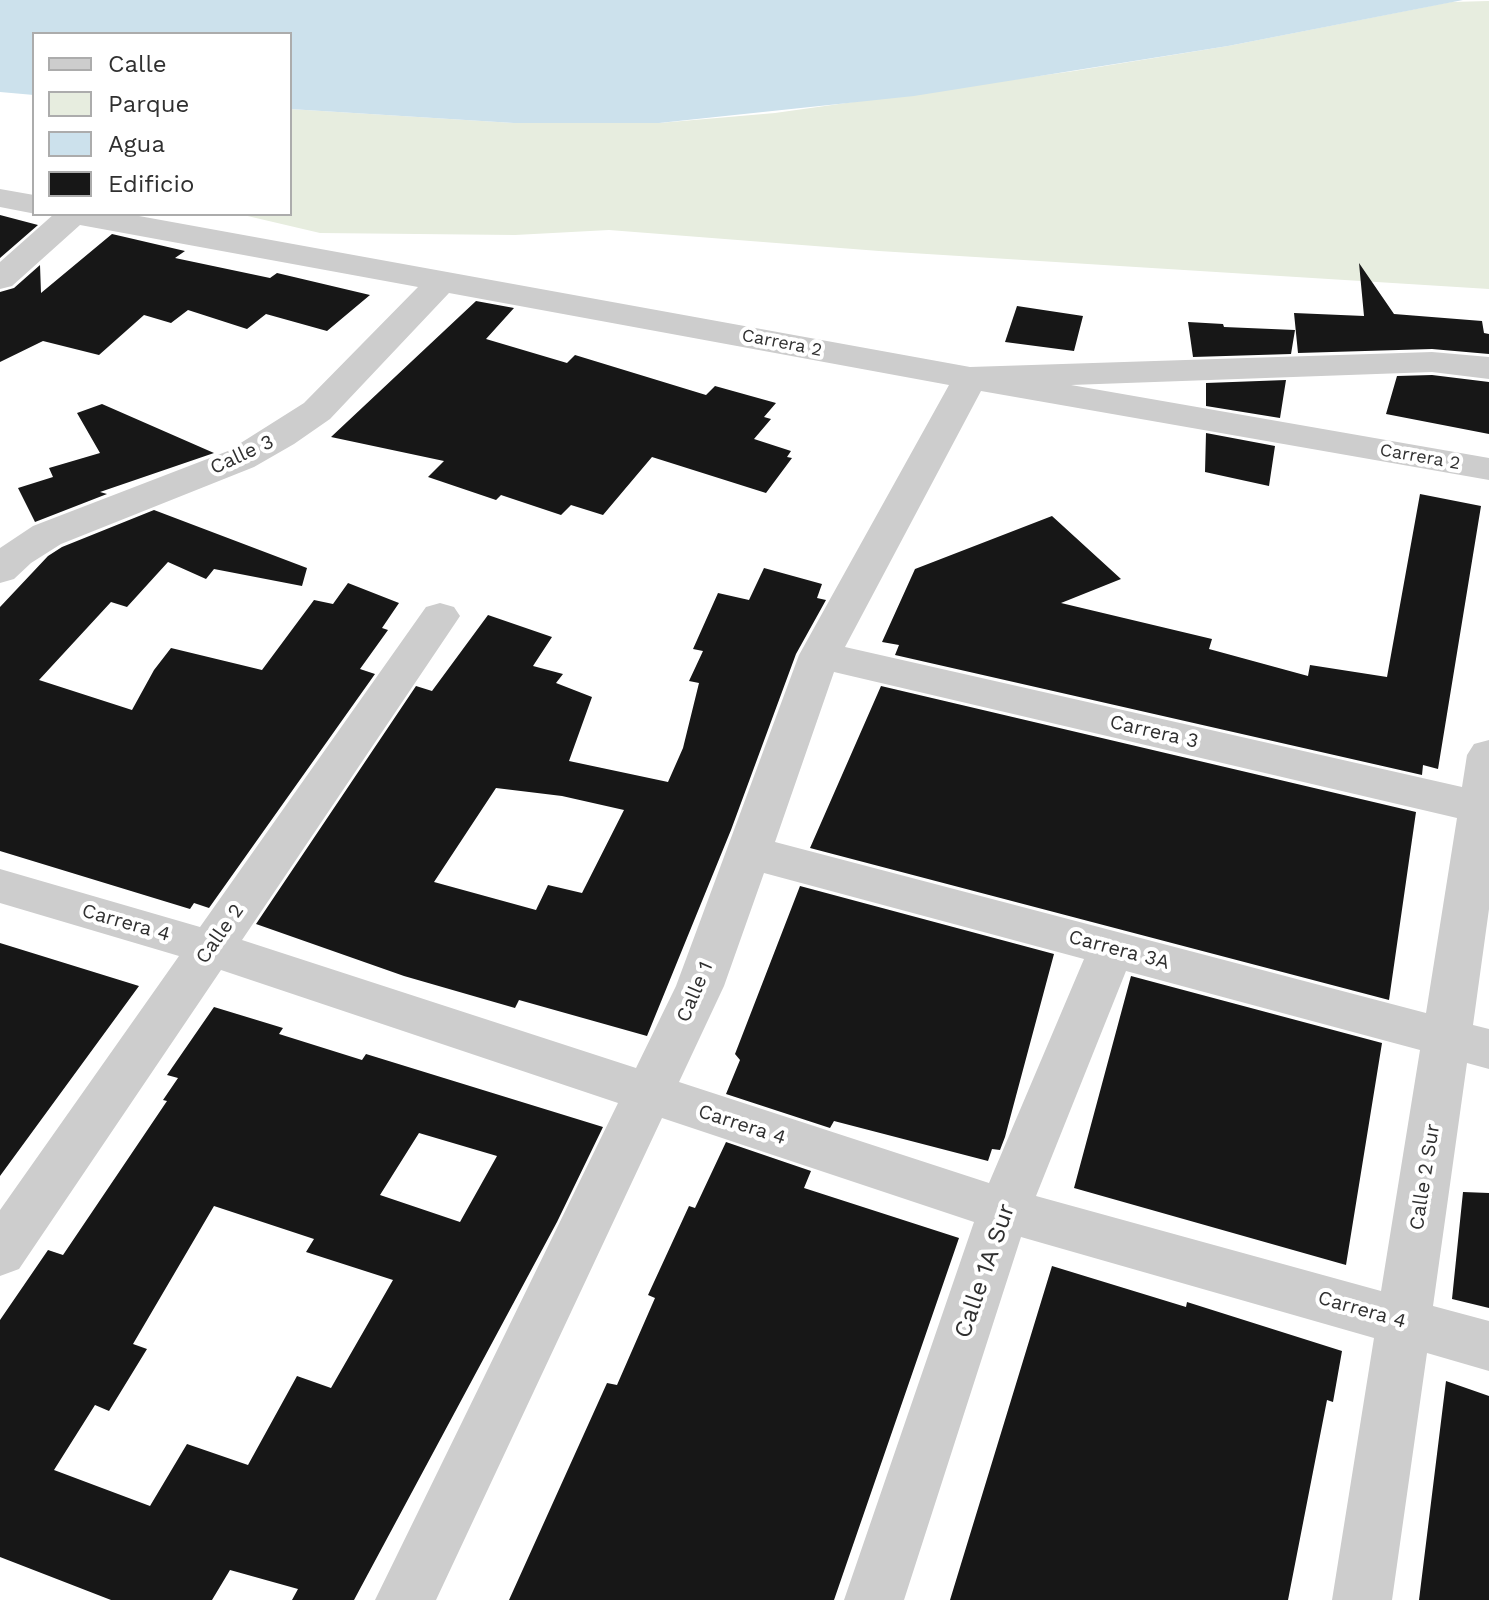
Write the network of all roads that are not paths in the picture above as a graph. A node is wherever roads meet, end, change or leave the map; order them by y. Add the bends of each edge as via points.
1 (0, 198) edge
2 (32, 205) edge
3 (72, 216) edge
4 (85, 216) edge
5 (0, 279) edge
6 (443, 280) junction
7 (1489, 368) edge
8 (970, 378) junction
9 (1489, 469) edge
10 (0, 570) edge
11 (440, 616) dead end
12 (820, 655) junction
13 (1489, 755) edge
14 (1485, 808) edge
15 (748, 852) junction
16 (0, 886) edge
17 (211, 948) junction
18 (1112, 948) junction
19 (1468, 1044) edge
20 (649, 1095) junction
21 (1004, 1210) junction
22 (0, 1253) edge
23 (1403, 1321) junction
24 (1489, 1346) edge
25 (405, 1600) edge
26 (874, 1600) edge
27 (1362, 1600) edge

1 - 2 street
3 - 5 street
4 - 6 street, Carrera 2
6 - 8 street, Carrera 2
6 - 10 street, Calle 3 via 317,411 281,436 241,459 47,535
7 - 8 street via 1432,362
8 - 9 street, Carrera 2
8 - 12 street, Calle 1
11 - 17 street, Calle 2
12 - 14 street, Carrera 3
12 - 15 street, Calle 1
13 - 14 street, Calle 2 Sur
14 - 19 street, Calle 2 Sur
15 - 18 street, Carrera 3A
15 - 20 street, Calle 1 via 700,986
16 - 17 street, Carrera 4
17 - 20 street, Carrera 4
17 - 22 street, Calle 2
18 - 19 street, Carrera 3A
18 - 21 street, Calle 1A Sur
19 - 23 street, Calle 2 Sur
20 - 21 street, Carrera 4
20 - 25 street, Calle 1
21 - 23 street, Carrera 4
21 - 26 street, Calle 1A Sur
23 - 24 street, Carrera 4
23 - 27 street, Calle 2 Sur

